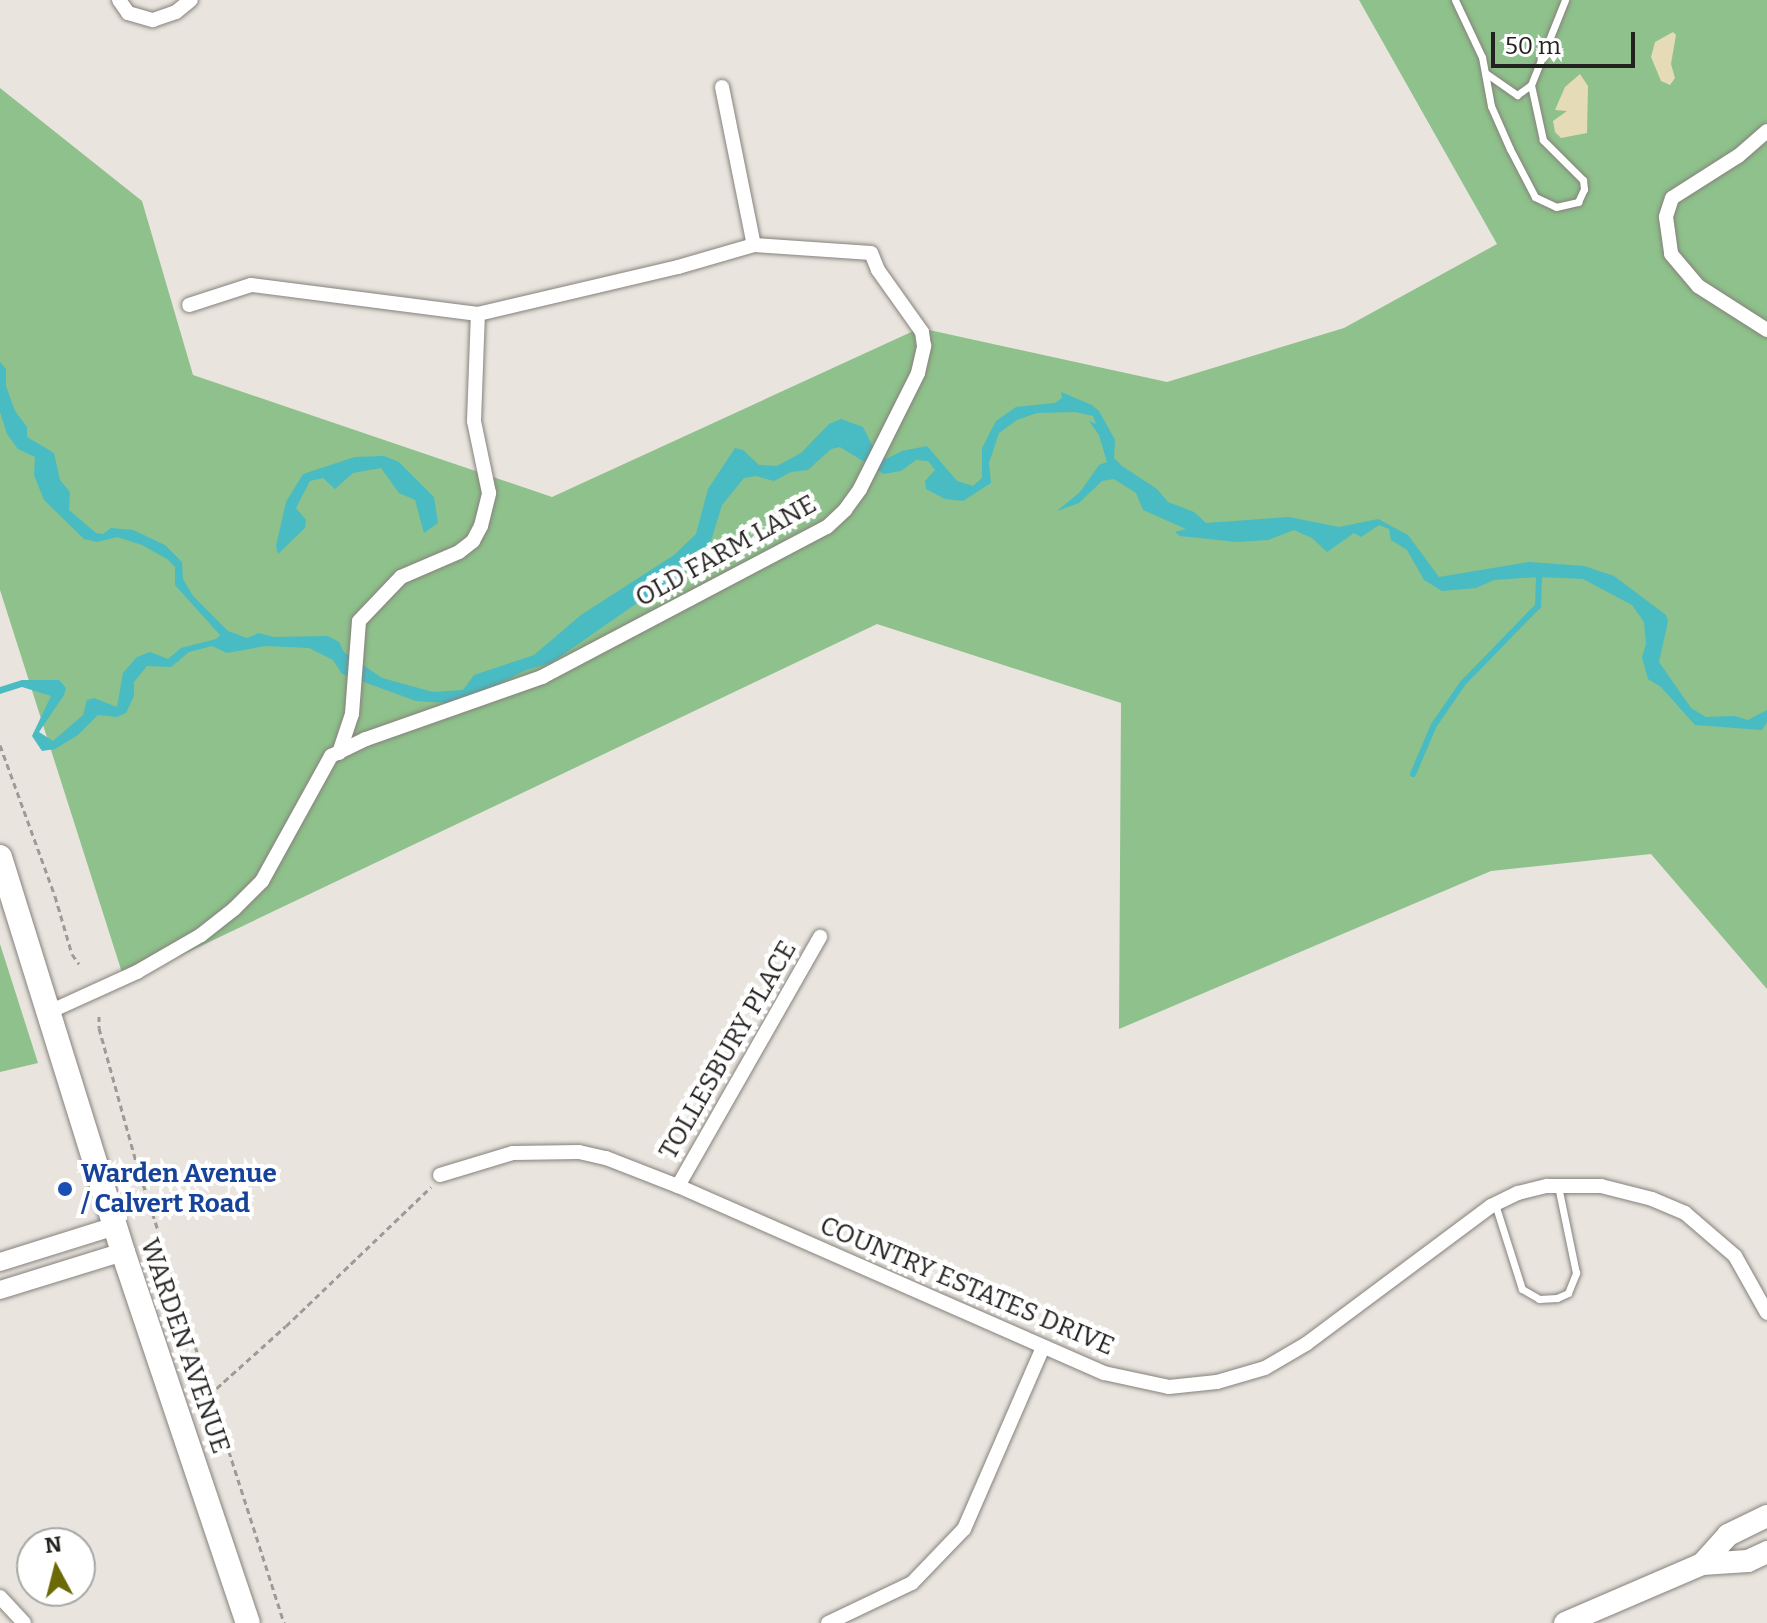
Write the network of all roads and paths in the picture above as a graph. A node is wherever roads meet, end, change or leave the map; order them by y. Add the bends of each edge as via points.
1 (119, 0) edge
2 (191, 0) edge
3 (1455, 0) edge
4 (1565, 0) edge
5 (1487, 74) junction
6 (1531, 85) junction
7 (722, 87) dead end
8 (1767, 131) edge
9 (754, 245) junction
10 (189, 305) dead end
11 (478, 314) junction
12 (1767, 330) edge
13 (0, 745) edge
14 (339, 753) junction
15 (0, 857) edge
16 (820, 937) dead end
17 (79, 964) dead end
18 (49, 1012) junction
19 (99, 1016) dead end
20 (440, 1175) joint
21 (1557, 1185) junction
22 (678, 1186) junction
23 (1495, 1204) junction
24 (115, 1226) junction
25 (123, 1252) junction
26 (0, 1262) edge
27 (0, 1290) edge
28 (1767, 1313) edge
29 (1043, 1347) junction
30 (209, 1395) junction
31 (1767, 1516) edge
32 (1767, 1552) edge
33 (1702, 1564) junction
34 (0, 1597) edge
35 (24, 1623) edge
36 (248, 1623) edge
37 (284, 1623) edge
38 (828, 1623) edge
39 (1565, 1623) edge

1 - 2 street via 128,13 153,20
3 - 5 lane
4 - 6 lane
5 - 6 lane via 1517,95
5 - 6 lane via 1491,106 1535,197 1556,207 1571,206 1582,196 1583,180 1543,140
7 - 9 street
8 - 12 street via 1672,198 1666,217 1671,254 1698,286
9 - 11 street
9 - 14 street, OLD FARM LANE via 871,253 922,332 918,373 845,510 827,527 542,677
10 - 11 street via 251,285
11 - 14 street via 474,421 489,493 481,526 459,552 401,577 359,621 352,714
13 - 17 path
14 - 18 street via 331,756 262,881 234,909 137,972
15 - 18 main road, WARDEN AVENUE
16 - 22 street, TOLLESBURY PLACE
18 - 24 main road, WARDEN AVENUE
19 - 30 path via 137,1165
20 - 22 street, COUNTRY ESTATES DRIVE via 513,1153 579,1152
20 - 30 path via 409,1211
21 - 23 street, COUNTRY ESTATES DRIVE
21 - 23 lane via 1576,1273 1568,1293 1557,1298 1539,1299 1522,1289
21 - 28 street, COUNTRY ESTATES DRIVE via 1601,1186 1685,1213 1735,1256
22 - 29 street, COUNTRY ESTATES DRIVE
23 - 29 street, COUNTRY ESTATES DRIVE via 1306,1344 1254,1372 1169,1387 1104,1373
24 - 25 main road, WARDEN AVENUE
24 - 26 street
25 - 27 street
25 - 36 main road, WARDEN AVENUE
29 - 38 street via 964,1529 912,1583
30 - 37 path
31 - 33 main road via 1728,1535
32 - 33 main road via 1748,1561
33 - 39 main road
34 - 35 street

